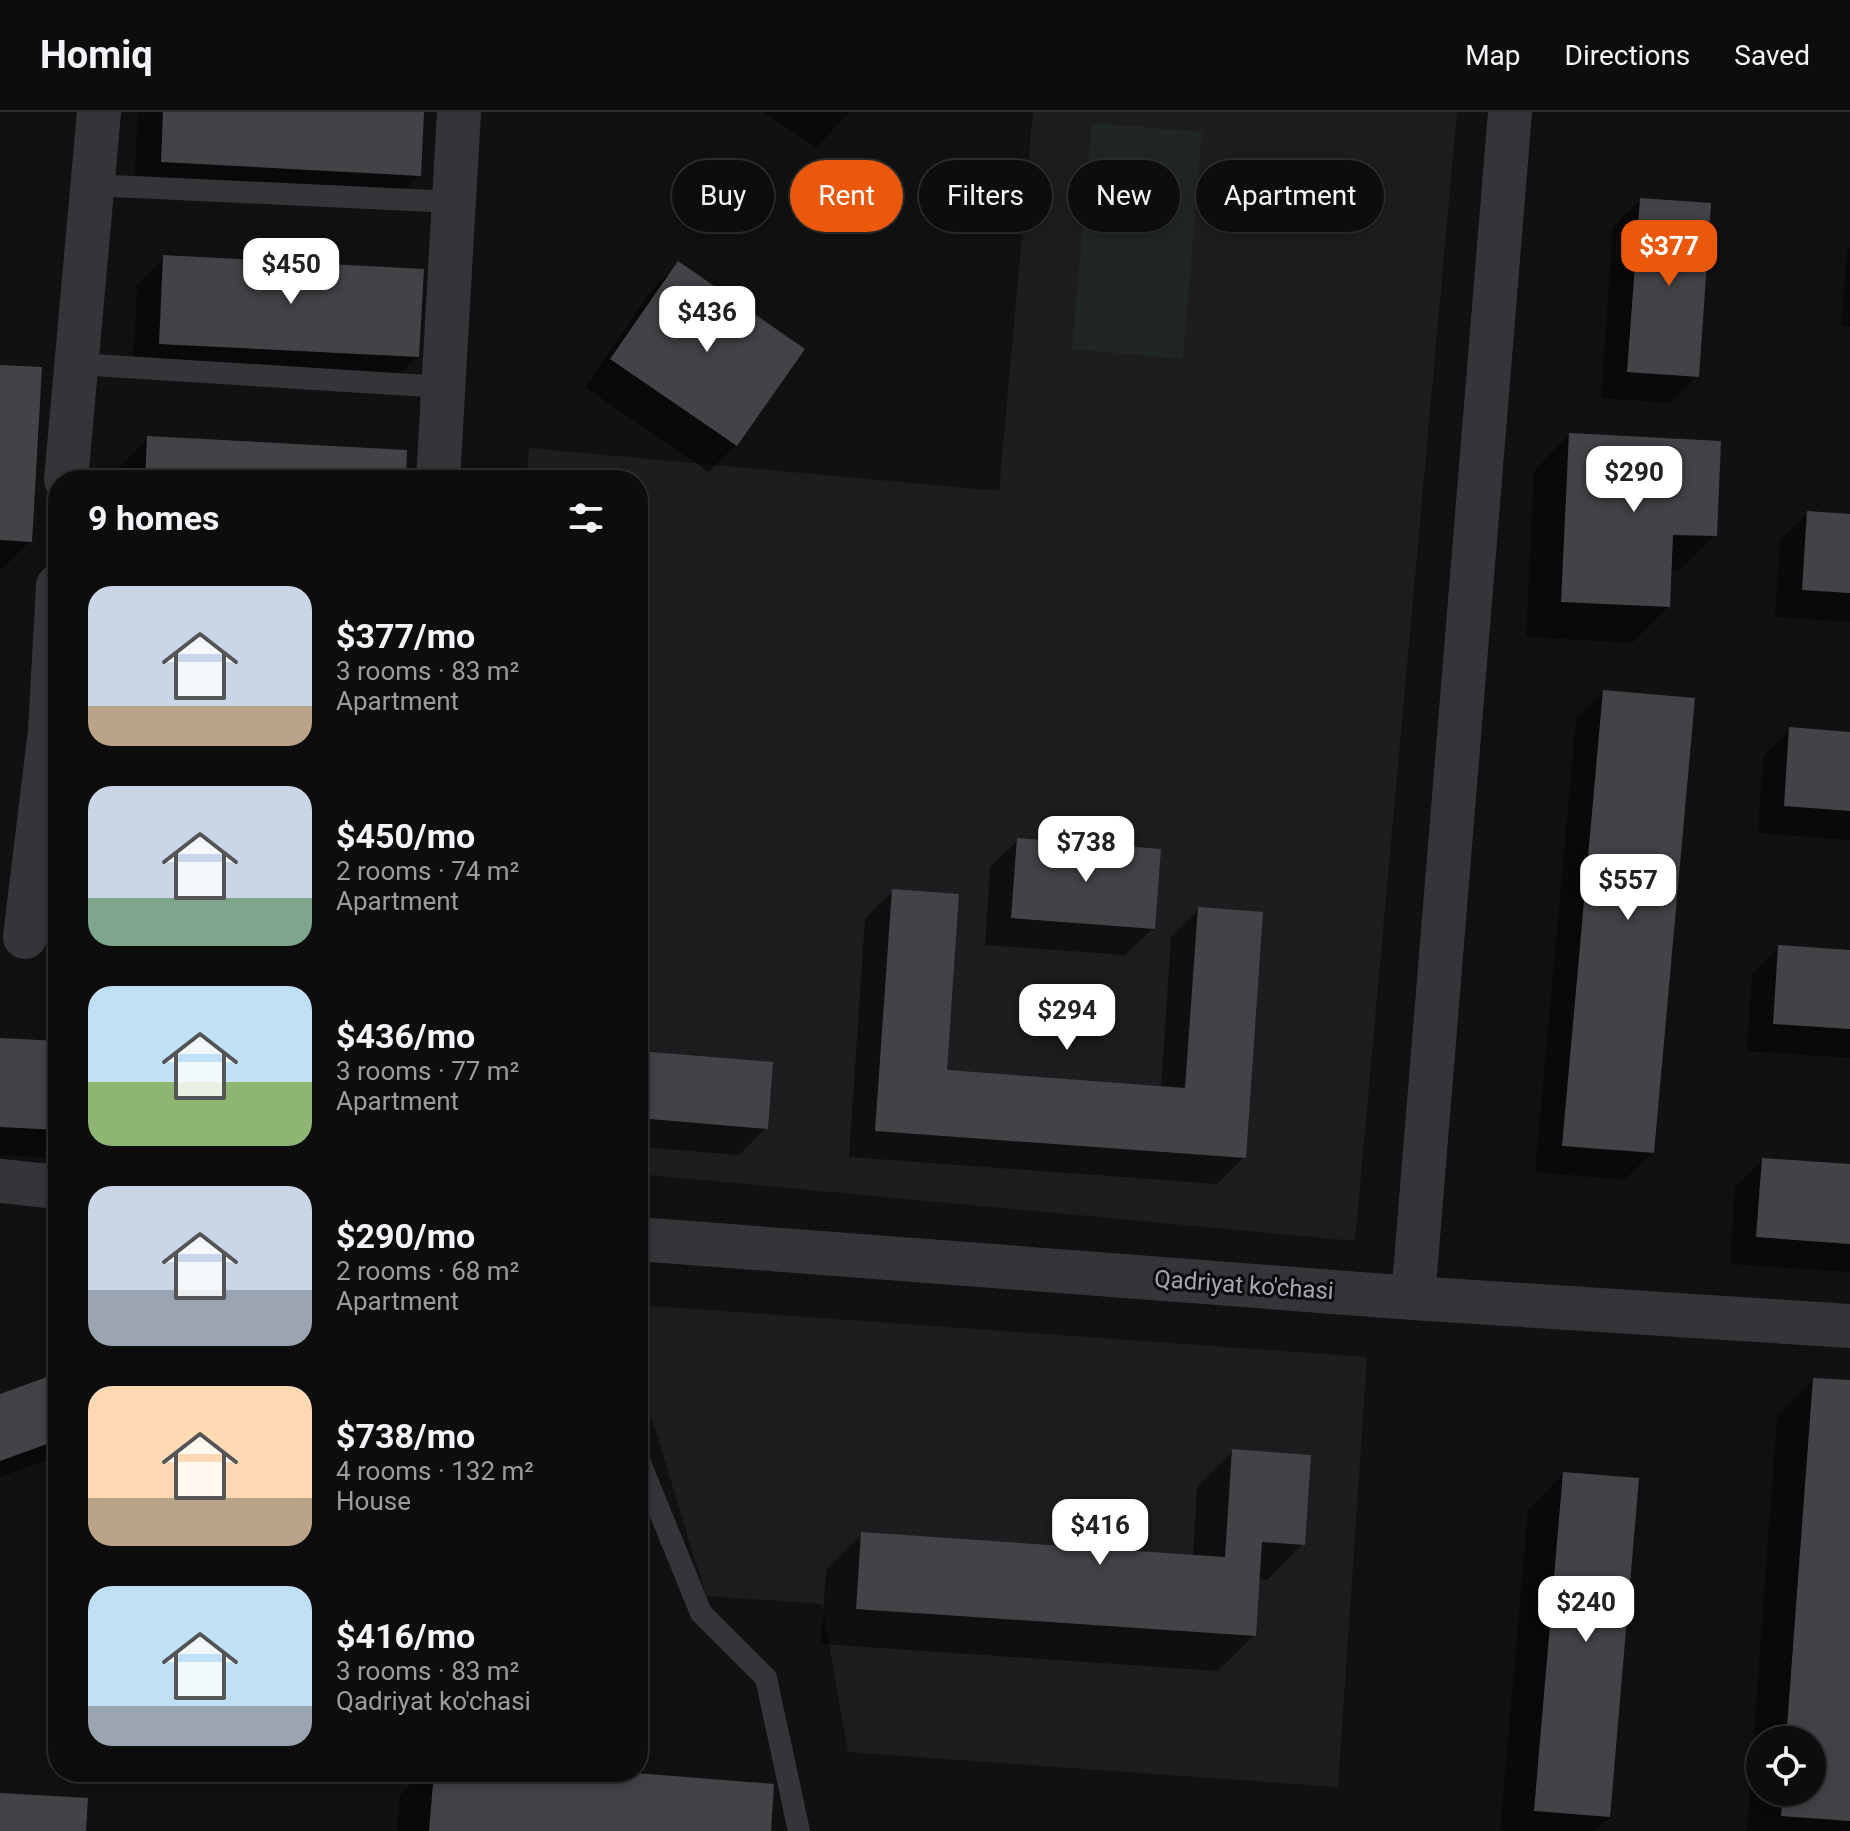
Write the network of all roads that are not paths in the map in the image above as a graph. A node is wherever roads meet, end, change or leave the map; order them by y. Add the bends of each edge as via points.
1 (99, 112) edge
2 (459, 112) edge
3 (1510, 112) edge
4 (92, 185) junction
5 (454, 202) junction
6 (77, 364) junction
7 (443, 387) junction
8 (67, 470) edge
9 (439, 470) edge
10 (48, 779) edge
11 (28, 938) edge
12 (0, 1181) edge
13 (48, 1186) edge
14 (648, 1240) edge
15 (1413, 1298) junction
16 (1850, 1326) edge
17 (648, 1483) edge
18 (799, 1831) edge

1 - 4 street
2 - 5 street
3 - 15 street
4 - 5 lane
4 - 6 street
5 - 7 street
6 - 7 lane
6 - 8 street
7 - 9 street
10 - 11 street
12 - 13 street
14 - 15 street, Qadriyat ko'chasi
15 - 16 street, Qadriyat ko'chasi
17 - 18 lane via 701,1613 766,1678

